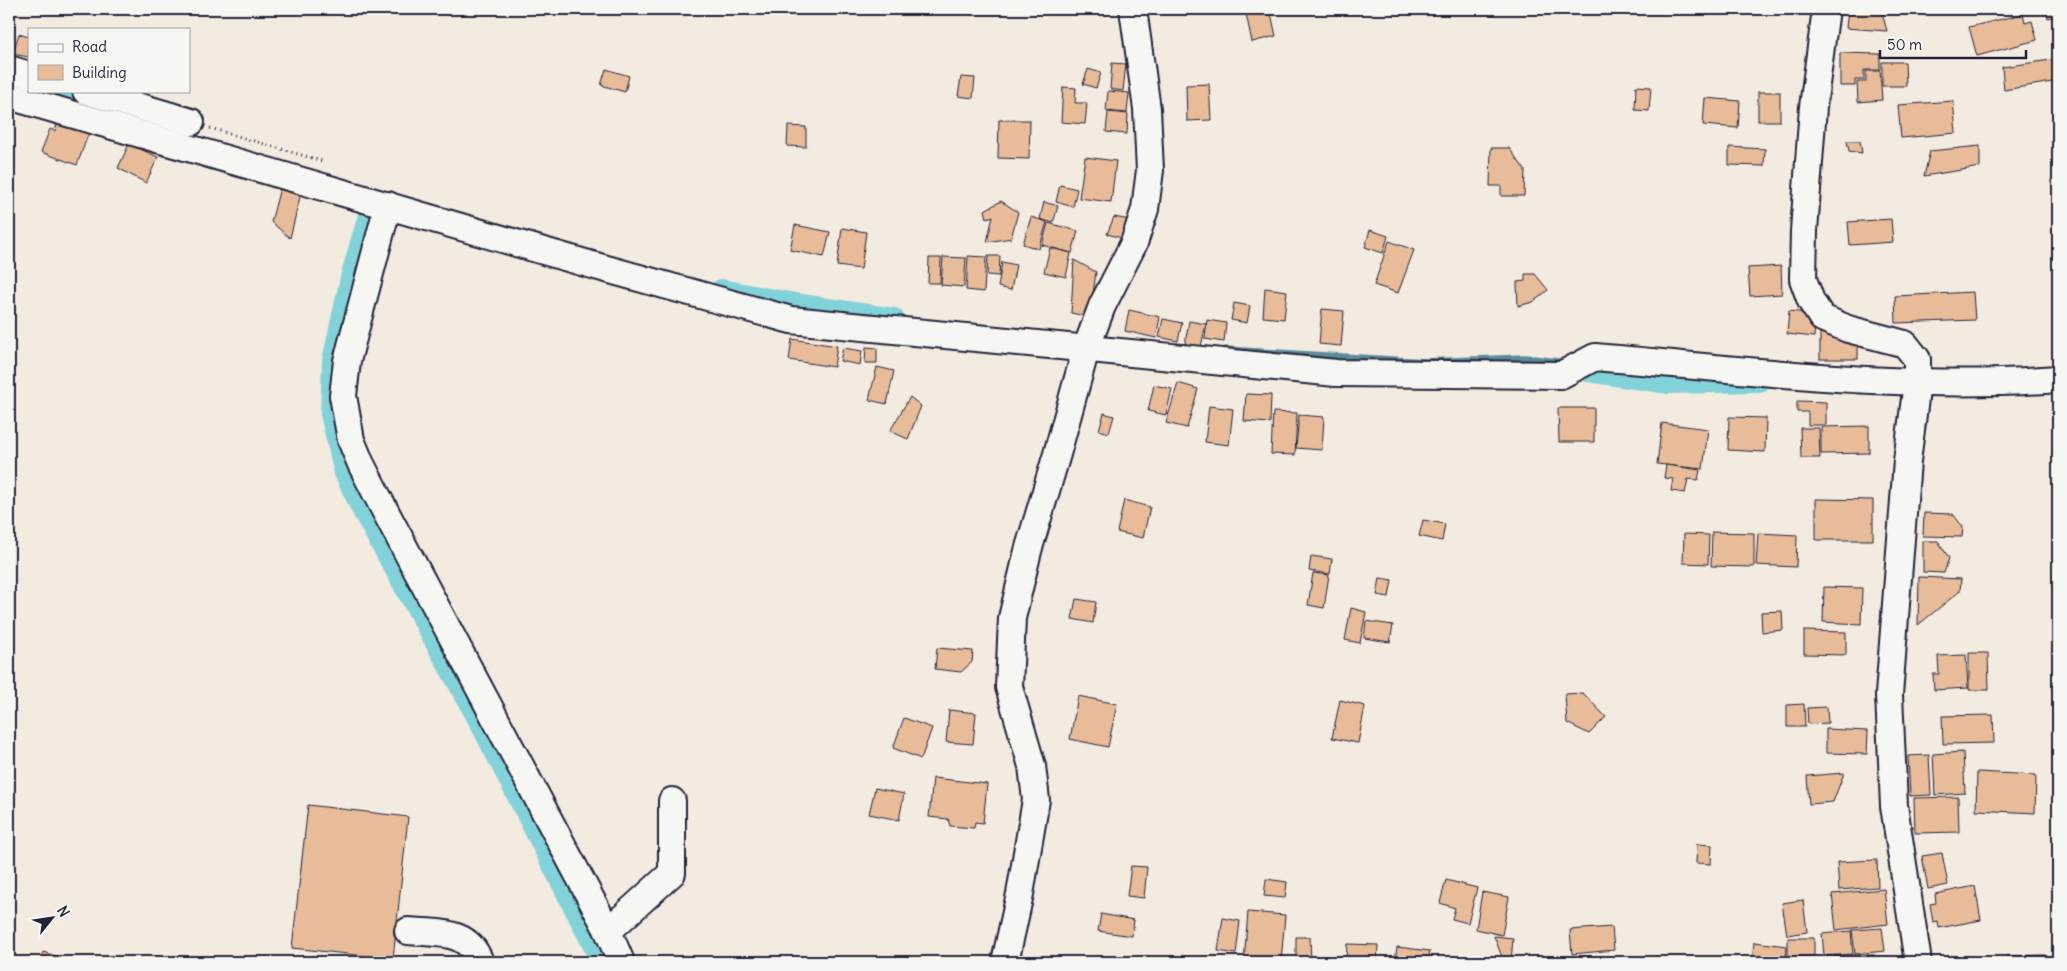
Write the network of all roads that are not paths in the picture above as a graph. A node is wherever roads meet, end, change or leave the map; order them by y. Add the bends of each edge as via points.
1 (1133, 9) edge
2 (1826, 9) edge
3 (9, 69) edge
4 (28, 75) edge
5 (89, 92) edge
6 (9, 96) edge
7 (191, 122) dead end
8 (388, 205) junction
9 (1086, 349) junction
10 (2058, 379) edge
11 (1916, 383) junction
12 (672, 801) dead end
13 (408, 931) dead end
14 (608, 931) junction
15 (480, 962) edge
16 (621, 962) edge
17 (1005, 962) edge
18 (1918, 962) edge

1 - 9 street via 1147,109 1150,170 1134,244 1102,306
2 - 11 street via 1812,107 1803,279 1822,318 1848,329 1905,344 1917,359
3 - 4 street
5 - 7 street
6 - 8 street
8 - 9 street via 790,320
8 - 14 street via 347,361 343,396 351,440 369,481
9 - 11 street via 1336,373 1561,375 1595,357
9 - 17 street via 1012,618 1010,688 1032,766 1036,800
10 - 11 street
11 - 18 street via 1889,695 1894,806
12 - 14 street via 672,873
13 - 15 street via 456,936 470,943
14 - 16 street

